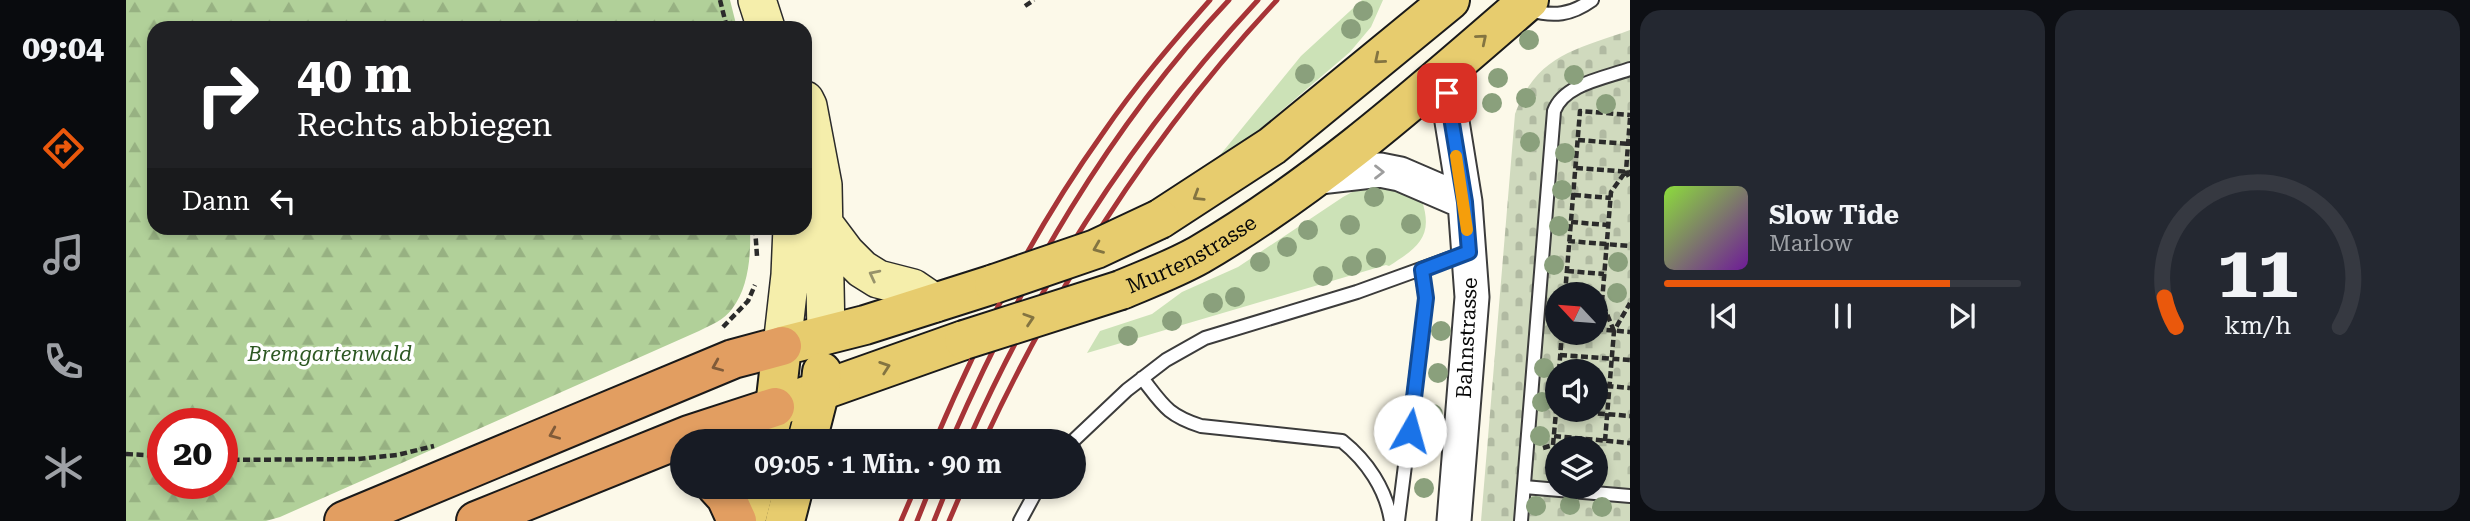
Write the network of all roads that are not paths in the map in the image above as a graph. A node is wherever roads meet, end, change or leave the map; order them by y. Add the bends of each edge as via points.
1 (1592, 0) edge
2 (1519, 2) edge
3 (1441, 8) edge
4 (1630, 69) edge
5 (1444, 72) junction
6 (812, 127) edge
7 (1311, 178) junction
8 (1465, 202) junction
9 (812, 217) edge
10 (812, 228) edge
11 (806, 235) edge
12 (810, 235) edge
13 (1469, 252) junction
14 (1422, 270) junction
15 (935, 303) junction
16 (826, 335) junction
17 (782, 346) junction
18 (1142, 378) junction
19 (820, 390) junction
20 (771, 424) edge
21 (810, 429) edge
22 (1084, 429) edge
23 (625, 461) junction
24 (670, 466) edge
25 (1524, 487) junction
26 (1630, 496) edge
27 (727, 499) edge
28 (752, 499) edge
29 (791, 499) edge
30 (1032, 499) edge
31 (344, 521) edge
32 (476, 521) edge
33 (737, 521) edge
34 (746, 521) edge
35 (785, 521) edge
36 (1020, 521) edge
37 (1391, 521) edge
38 (1398, 521) edge
39 (1454, 521) edge
40 (1521, 521) edge

1 - 2 lane via 1560,15
5 -> 2 main road, Murtenstrasse
3 - 5 main road, Murtenstrasse
3 -> 15 main road, Murtenstrasse, bridge via 1272,146 1160,219 1051,266
4 - 25 lane via 1571,90 1557,103 1553,116
5 - 7 main road, Murtenstrasse
5 - 8 street, Bahnstrasse
6 - 9 main road via 823,185
7 -> 8 street via 1380,170
19 -> 7 main road, Murtenstrasse, bridge via 1121,290 1197,256
8 - 13 street, Bahnstrasse
15 -> 10 main road via 913,288 878,279
11 - 17 main road via 790,275
12 - 16 main road
13 - 14 lane
13 - 39 street, Bahnstrasse via 1472,298
14 - 18 lane via 1205,338
14 - 38 lane via 1426,298
15 - 16 main road, Murtenstrasse
16 - 17 main road, Murtenstrasse
16 - 19 main road
17 - 20 main road
17 -> 31 highway via 733,359
18 - 22 lane
18 - 37 lane via 1166,409 1201,426 1342,441 1371,471 1384,494
19 - 20 main road, Murtenstrasse
19 - 21 main road
20 - 23 highway via 689,435
23 - 24 highway
23 - 32 highway
25 - 26 lane
25 - 40 lane
27 - 33 highway
28 - 34 main road
29 - 35 main road
30 - 36 lane

